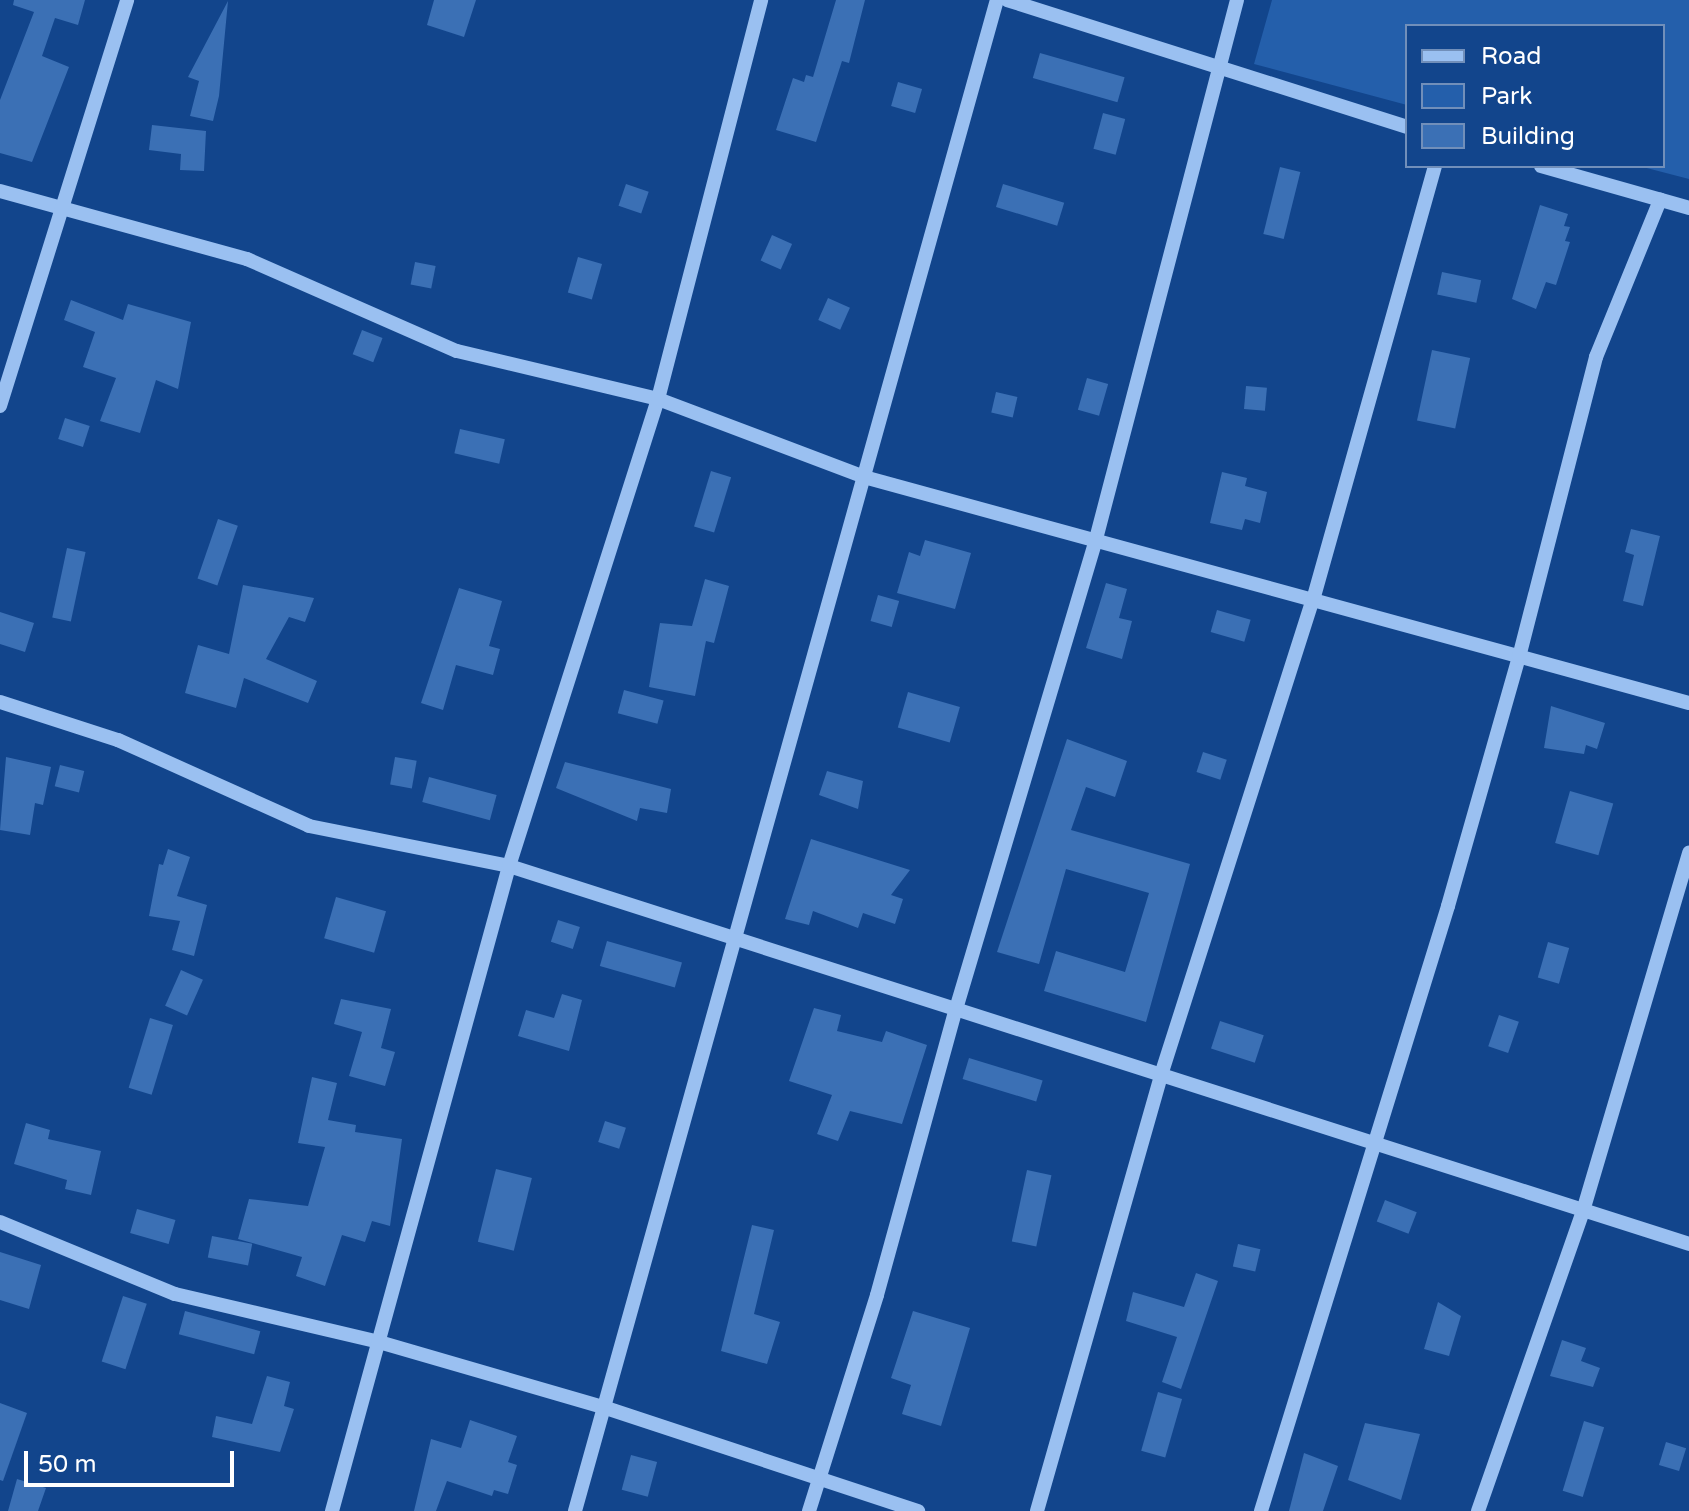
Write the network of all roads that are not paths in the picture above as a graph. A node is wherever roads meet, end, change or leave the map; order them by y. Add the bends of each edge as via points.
1 (127, 0) edge
2 (761, 0) edge
3 (997, 0) edge
4 (1007, 0) edge
5 (1237, 0) edge
6 (1218, 69) junction
7 (1405, 126) edge
8 (1434, 168) edge
9 (1548, 168) edge
10 (0, 191) edge
11 (1660, 200) junction
12 (61, 208) junction
13 (1689, 208) edge
14 (658, 399) junction
15 (0, 406) edge
16 (864, 477) junction
17 (1096, 539) junction
18 (1313, 600) junction
19 (1519, 657) junction
20 (0, 702) edge
21 (1689, 703) edge
22 (1689, 852) edge
23 (509, 866) junction
24 (734, 939) junction
25 (956, 1009) junction
26 (1161, 1075) junction
27 (1373, 1143) junction
28 (1583, 1211) junction
29 (0, 1222) edge
30 (1689, 1244) edge
31 (379, 1342) junction
32 (603, 1407) junction
33 (819, 1475) junction
34 (332, 1511) edge
35 (575, 1511) edge
36 (809, 1511) edge
37 (918, 1511) edge
38 (1037, 1511) edge
39 (1261, 1511) edge
40 (1478, 1511) edge

1 - 12 street
2 - 14 street
3 - 16 street
4 - 6 street
5 - 6 street
6 - 7 street
6 - 17 street
8 - 18 street
9 - 11 street
10 - 12 street
11 - 13 street
11 - 19 street via 1596,357
12 - 14 street via 247,259 457,351
12 - 15 street
14 - 16 street
14 - 23 street
16 - 17 street
16 - 24 street
17 - 18 street
17 - 25 street
18 - 19 street
18 - 26 street
19 - 21 street
19 - 27 street
20 - 23 street via 118,740 309,826
22 - 28 street
23 - 24 street
23 - 31 street
24 - 25 street
24 - 32 street
25 - 26 street
25 - 33 street via 877,1295
26 - 27 street
26 - 38 street
27 - 28 street
27 - 39 street
28 - 30 street
28 - 40 street
29 - 31 street via 175,1294
31 - 32 street
31 - 34 street
32 - 33 street
32 - 35 street
33 - 36 street
33 - 37 street

